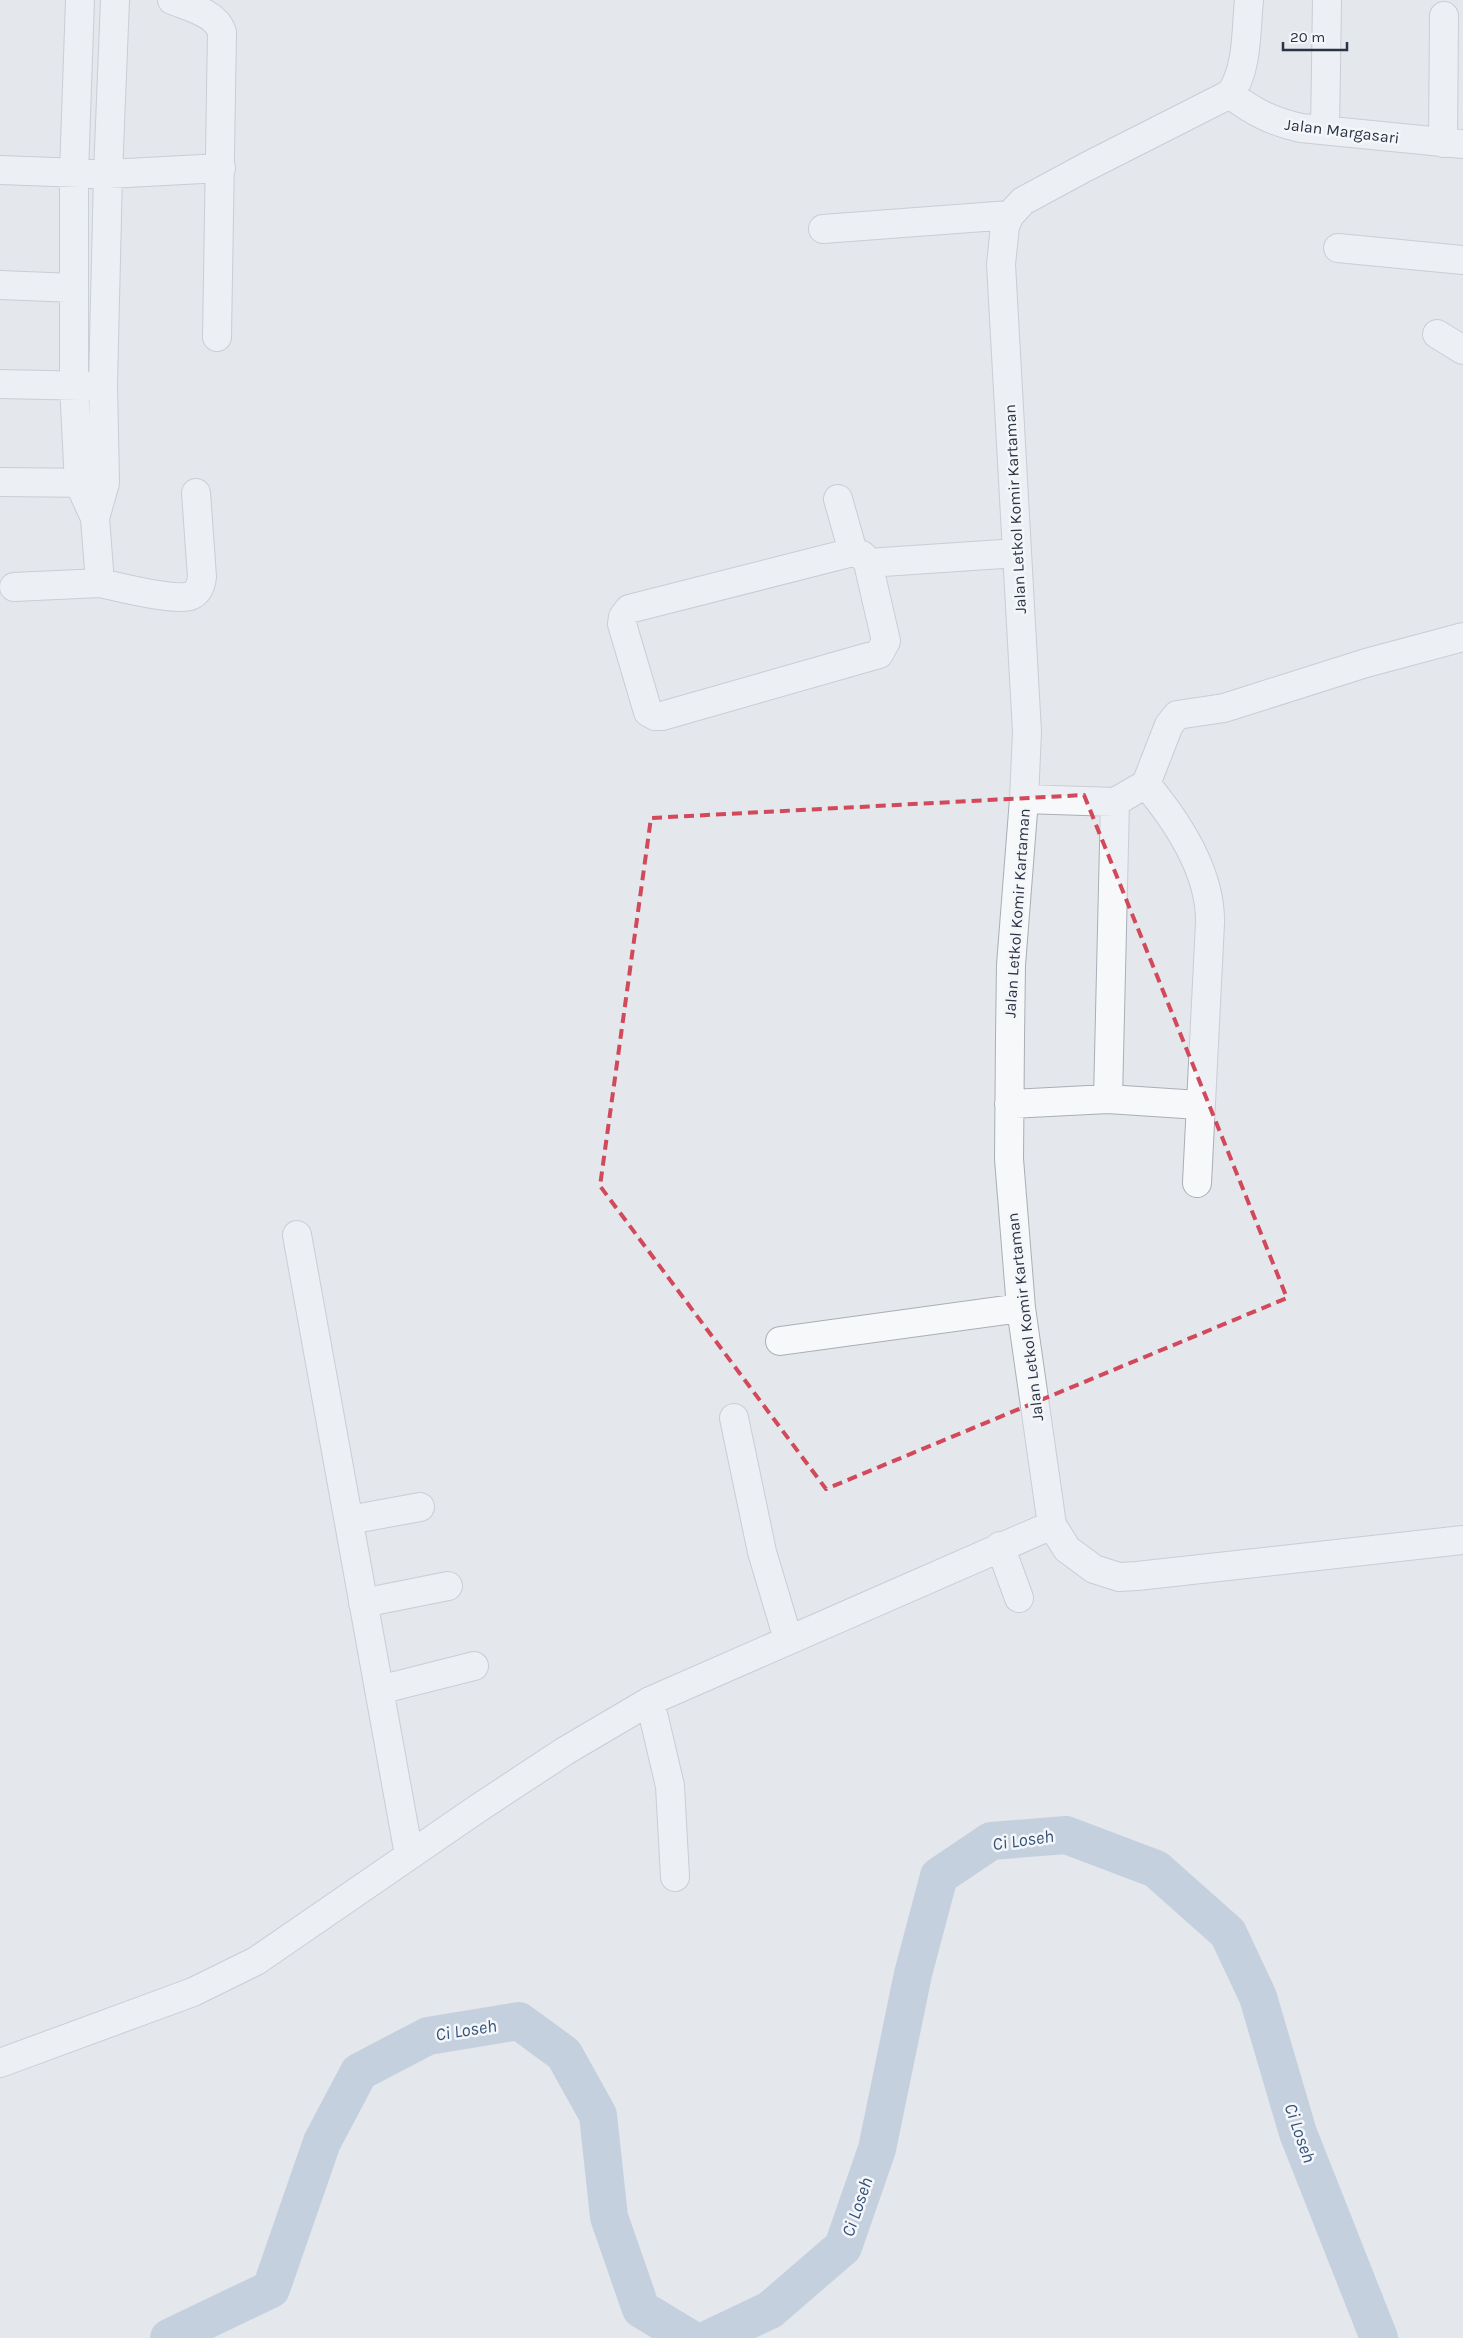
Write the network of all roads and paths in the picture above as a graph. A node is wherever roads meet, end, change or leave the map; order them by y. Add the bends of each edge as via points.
1 (80, 0) edge
2 (115, 0) edge
3 (172, 0) edge
4 (1249, 0) edge
5 (1327, 0) edge
6 (1444, 16) dead end
7 (1230, 94) junction
8 (1325, 130) junction
9 (1453, 144) edge
10 (221, 168) junction
11 (0, 170) edge
12 (74, 173) junction
13 (108, 174) junction
14 (1010, 215) junction
15 (823, 229) dead end
16 (1338, 248) dead end
17 (1463, 260) edge
18 (0, 284) edge
19 (74, 288) junction
20 (1437, 334) dead end
21 (217, 337) dead end
22 (1463, 350) edge
23 (0, 384) edge
24 (74, 386) junction
25 (103, 386) junction
26 (0, 482) edge
27 (92, 483) junction
28 (196, 493) dead end
29 (838, 499) dead end
30 (1017, 553) junction
31 (861, 558) junction
32 (100, 583) junction
33 (14, 587) dead end
34 (1463, 637) edge
35 (1146, 784) junction
36 (1024, 800) junction
37 (1115, 802) junction
38 (1108, 1099) junction
39 (1009, 1104) junction
40 (1199, 1105) junction
41 (1197, 1183) dead end
42 (297, 1235) dead end
43 (1021, 1308) junction
44 (780, 1341) dead end
45 (734, 1418) dead end
46 (420, 1507) dead end
47 (348, 1520) junction
48 (1052, 1525) junction
49 (1463, 1540) edge
50 (1000, 1546) junction
51 (448, 1586) dead end
52 (1020, 1598) dead end
53 (364, 1603) junction
54 (788, 1639) junction
55 (474, 1666) dead end
56 (379, 1690) junction
57 (650, 1701) junction
58 (409, 1855) junction
59 (675, 1877) dead end
60 (0, 2064) edge

1 - 12 street
2 - 13 street
3 - 10 street via 211,17 221,29
4 - 7 street via 1240,67
5 - 8 street
6 - 9 street
7 - 8 street, Jalan Margasari via 1256,113 1279,123
7 - 14 street, Jalan Letkol Komir Kartaman via 1040,191
8 - 9 street, Jalan Margasari
10 - 13 street
10 - 21 street
11 - 12 street
12 - 13 street
12 - 19 street
13 - 25 street
14 - 15 street
14 - 30 street, Jalan Letkol Komir Kartaman via 1002,235 1001,264
16 - 17 street
18 - 19 street
19 - 24 street
20 - 22 street
23 - 24 street
24 - 25 street
24 - 27 street
25 - 27 street
26 - 27 street
27 - 32 street
28 - 32 street via 202,577 195,593 185,596 137,591
29 - 31 street
30 - 31 street
30 - 36 street, Jalan Letkol Komir Kartaman via 1026,716
31 - 31 street via 886,641 879,654 664,716 648,712 622,624 629,609
32 - 33 street
34 - 35 street via 1366,663 1224,708 1177,715 1169,725
35 - 37 street
35 - 40 street via 1183,840 1199,871 1208,903 1210,923
36 - 37 street
36 - 39 street, Jalan Letkol Komir Kartaman via 1011,965
37 - 38 street
38 - 39 street
38 - 40 street
39 - 43 street, Jalan Letkol Komir Kartaman via 1009,1159
40 - 41 street
42 - 47 street
43 - 44 street
43 - 48 street, Jalan Letkol Komir Kartaman
45 - 54 street via 762,1552
46 - 47 street
47 - 53 street
48 - 49 street, Jalan Letkol Komir Kartaman via 1067,1549 1077,1558 1102,1573 1119,1577
48 - 50 street
50 - 52 street
50 - 54 street
51 - 53 street
53 - 56 street
54 - 57 street
55 - 56 street
56 - 58 street
57 - 58 street via 565,1751
57 - 59 street via 670,1786
58 - 60 street via 256,1961 193,1992

